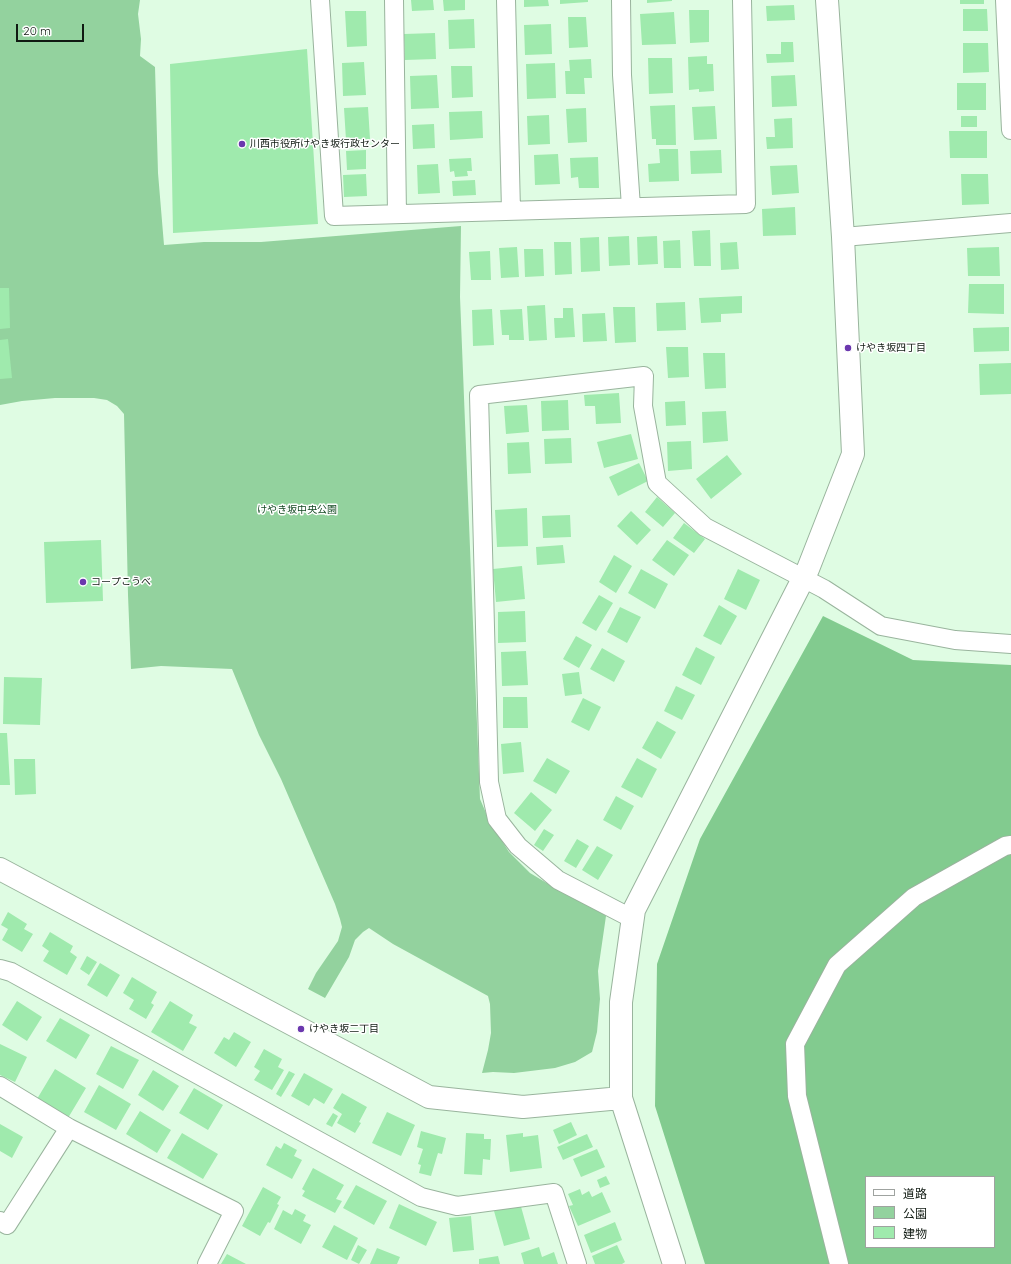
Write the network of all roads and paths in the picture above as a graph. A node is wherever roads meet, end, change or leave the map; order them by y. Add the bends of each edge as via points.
1 (320, 0) edge
2 (394, 0) edge
3 (506, 0) edge
4 (621, 0) edge
5 (742, 0) edge
6 (827, 0) edge
7 (1005, 0) edge
8 (1011, 108) edge
9 (1011, 130) edge
10 (630, 207) junction
11 (511, 211) junction
12 (397, 214) junction
13 (1011, 223) edge
14 (843, 237) junction
15 (803, 578) junction
16 (1011, 644) edge
17 (1011, 844) edge
18 (0, 869) edge
19 (633, 919) junction
20 (0, 969) edge
21 (0, 1086) edge
22 (621, 1098) junction
23 (69, 1128) junction
24 (0, 1221) edge
25 (207, 1264) edge
26 (577, 1264) edge
27 (674, 1264) edge
28 (839, 1264) edge

1 - 12 street via 334,216
2 - 12 street
3 - 11 street
4 - 10 street via 622,75
5 - 10 street via 746,204
6 - 14 street
7 - 8 street
8 - 9 street
10 - 11 street
11 - 12 street
13 - 14 street
14 - 15 street via 853,454
15 - 16 street via 881,626 955,640
15 - 19 street via 634,910
15 - 19 street via 704,527 657,483 643,406 644,376 479,395 489,782 497,819 518,846 558,880
17 - 28 street via 914,897 837,965 795,1044 797,1096
18 - 22 street via 429,1097 523,1107
19 - 22 street via 621,1002
20 - 26 street via 11,972 421,1197 457,1206 554,1193
21 - 23 street
22 - 27 street
23 - 24 street via 7,1225
23 - 25 street via 234,1210

